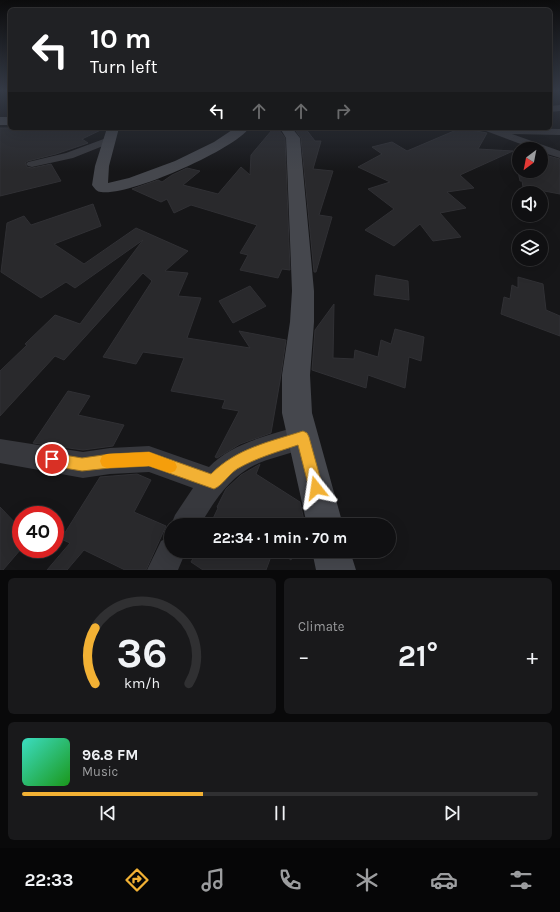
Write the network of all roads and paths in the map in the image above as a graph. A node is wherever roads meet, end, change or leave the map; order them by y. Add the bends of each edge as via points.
1 (240, 130) edge
2 (287, 130) edge
3 (493, 130) edge
4 (501, 130) edge
5 (560, 132) edge
6 (111, 134) edge
7 (560, 155) edge
8 (32, 164) dead end
9 (303, 437) junction
10 (0, 451) edge
11 (214, 482) junction
12 (190, 518) edge
13 (323, 518) edge
14 (168, 558) edge
15 (333, 558) edge
16 (162, 570) edge
17 (336, 570) edge

1 - 6 street via 207,153 144,178 103,188 100,181
2 - 9 street via 293,138 303,291 296,375 297,413
3 - 7 street
4 - 5 street
6 - 8 street via 69,156
9 - 11 street via 248,456 227,468
9 - 13 street
10 - 11 street via 82,464 149,459
11 - 12 street
14 - 16 street
15 - 17 street

